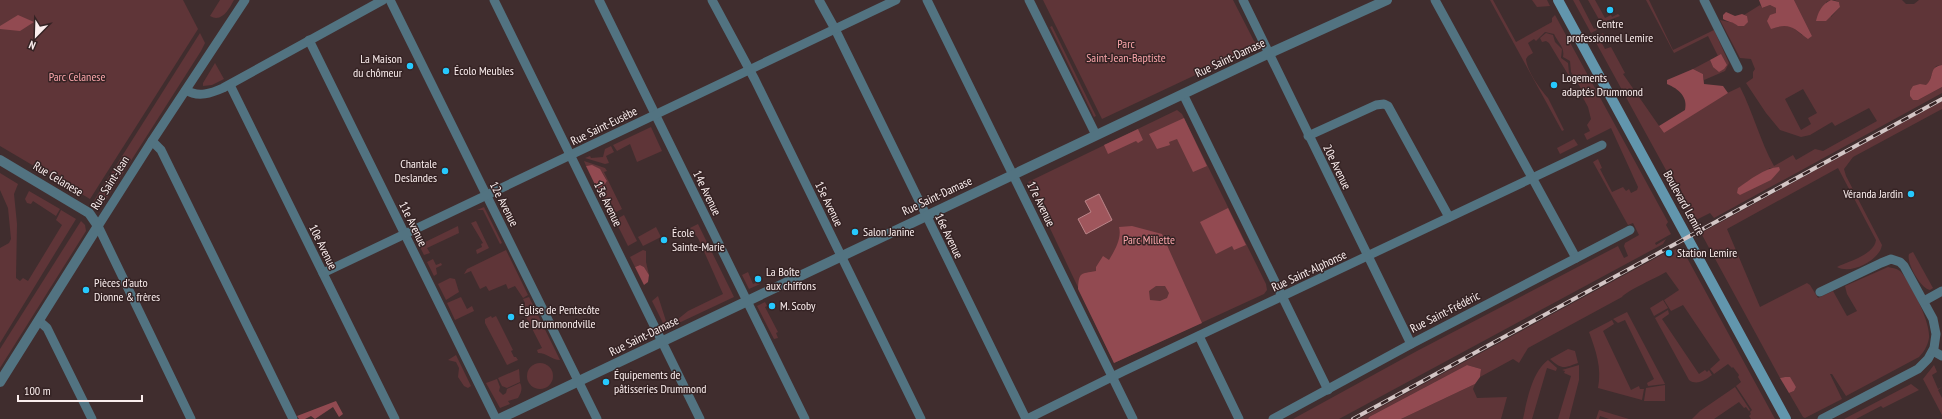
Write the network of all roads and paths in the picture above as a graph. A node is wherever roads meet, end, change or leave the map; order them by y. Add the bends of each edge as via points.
1 (245, 0) edge
2 (383, 0) edge
3 (390, 0) edge
4 (494, 0) edge
5 (599, 0) edge
6 (712, 0) edge
7 (819, 0) edge
8 (896, 0) edge
9 (927, 0) edge
10 (1029, 0) edge
11 (1243, 0) edge
12 (1387, 0) edge
13 (1435, 0) edge
14 (1558, 0) edge
15 (1704, 0) edge
16 (835, 29) junction
17 (309, 40) junction
18 (1269, 54) junction
19 (1738, 68) dead end
20 (750, 70) junction
21 (230, 84) junction
22 (186, 90) junction
23 (1183, 94) junction
24 (655, 115) junction
25 (1096, 135) junction
26 (1308, 136) junction
27 (152, 141) junction
28 (1602, 145) dead end
29 (570, 156) junction
30 (0, 160) edge
31 (1013, 174) junction
32 (1533, 178) junction
33 (486, 196) junction
34 (926, 216) junction
35 (1449, 217) junction
36 (98, 226) junction
37 (1630, 230) dead end
38 (404, 233) junction
39 (841, 256) junction
40 (1368, 256) junction
41 (1576, 258) junction
42 (323, 273) junction
43 (1942, 291) edge
44 (1820, 292) dead end
45 (1282, 297) junction
46 (747, 301) junction
47 (1924, 301) junction
48 (39, 321) junction
49 (1199, 336) junction
50 (662, 342) junction
51 (1411, 344) junction
52 (1933, 351) junction
53 (1942, 356) edge
54 (1113, 378) junction
55 (0, 382) edge
56 (578, 382) junction
57 (1328, 390) junction
58 (92, 419) edge
59 (191, 419) edge
60 (293, 419) edge
61 (395, 419) edge
62 (497, 419) edge
63 (597, 419) edge
64 (700, 419) edge
65 (804, 419) edge
66 (921, 419) edge
67 (1026, 419) edge
68 (1133, 419) edge
69 (1239, 419) edge
70 (1273, 419) edge
71 (1786, 419) edge
72 (1822, 419) edge

1 - 22 street, Rue Saint-Jean
2 - 17 street
3 - 33 street, 12e Avenue
4 - 29 street, 13e Avenue
5 - 24 street, 14e Avenue
6 - 20 street, 15e Avenue
7 - 16 street, 16e Avenue
8 - 16 street, Rue Saint-Eusèbe
9 - 31 street, 17e Avenue
10 - 25 street
11 - 18 street, 20e Avenue
12 - 18 street, Rue Saint-Damase
13 - 32 street
14 - 71 main road, Boulevard Lemire
15 - 19 street
16 - 20 street, Rue Saint-Eusèbe
16 - 34 street, 16e Avenue
17 - 21 street
17 - 38 street, 11e Avenue
18 - 23 street, Rue Saint-Damase
18 - 26 street, 20e Avenue
20 - 24 street, Rue Saint-Eusèbe
20 - 39 street, 15e Avenue
21 - 22 street via 205,94 195,94
21 - 42 street, 10e Avenue
22 - 27 street, Rue Saint-Jean
23 - 25 street, Rue Saint-Damase
23 - 45 street
24 - 29 street, Rue Saint-Eusèbe
24 - 46 street, 14e Avenue
25 - 31 street, Rue Saint-Damase
26 - 35 street via 1376,105 1386,105
26 - 40 street, 20e Avenue
27 - 36 street, Rue Saint-Jean
27 - 60 street via 161,150
28 - 32 street, Rue Saint-Alphonse
29 - 33 street, Rue Saint-Eusèbe
29 - 50 street, 13e Avenue
30 - 36 street, Rue Celanese via 89,213
31 - 34 street, Rue Saint-Damase
31 - 54 street, 17e Avenue
32 - 35 street, Rue Saint-Alphonse
32 - 41 street
33 - 38 street, Rue Saint-Eusèbe
33 - 56 street, 12e Avenue
34 - 39 street, Rue Saint-Damase
34 - 67 street, 16e Avenue
35 - 40 street, Rue Saint-Alphonse
36 - 48 street, Rue Saint-Jean
36 - 59 street
37 - 41 street, Rue Saint-Frédéric
38 - 42 street, Rue Saint-Eusèbe
38 - 62 street, 11e Avenue
39 - 46 street, Rue Saint-Damase
39 - 66 street, 15e Avenue
40 - 45 street, Rue Saint-Alphonse
40 - 51 street, 20e Avenue
41 - 51 street, Rue Saint-Frédéric
42 - 61 street, 10e Avenue
43 - 47 street
44 - 47 street via 1892,259 1904,266
45 - 49 street, Rue Saint-Alphonse
45 - 57 street
46 - 50 street, Rue Saint-Damase
46 - 65 street, 14e Avenue
47 - 52 street via 1933,319 1936,334
48 - 55 street, Rue Saint-Jean
48 - 58 street via 47,328
49 - 54 street, Rue Saint-Alphonse
49 - 69 street
50 - 56 street, Rue Saint-Damase
50 - 64 street, 13e Avenue
51 - 57 street, Rue Saint-Frédéric
52 - 53 street
52 - 72 street via 1918,369
54 - 67 street, Rue Saint-Alphonse
54 - 68 street, 17e Avenue
56 - 62 street, Rue Saint-Damase
56 - 63 street, 12e Avenue
57 - 70 street, Rue Saint-Frédéric

